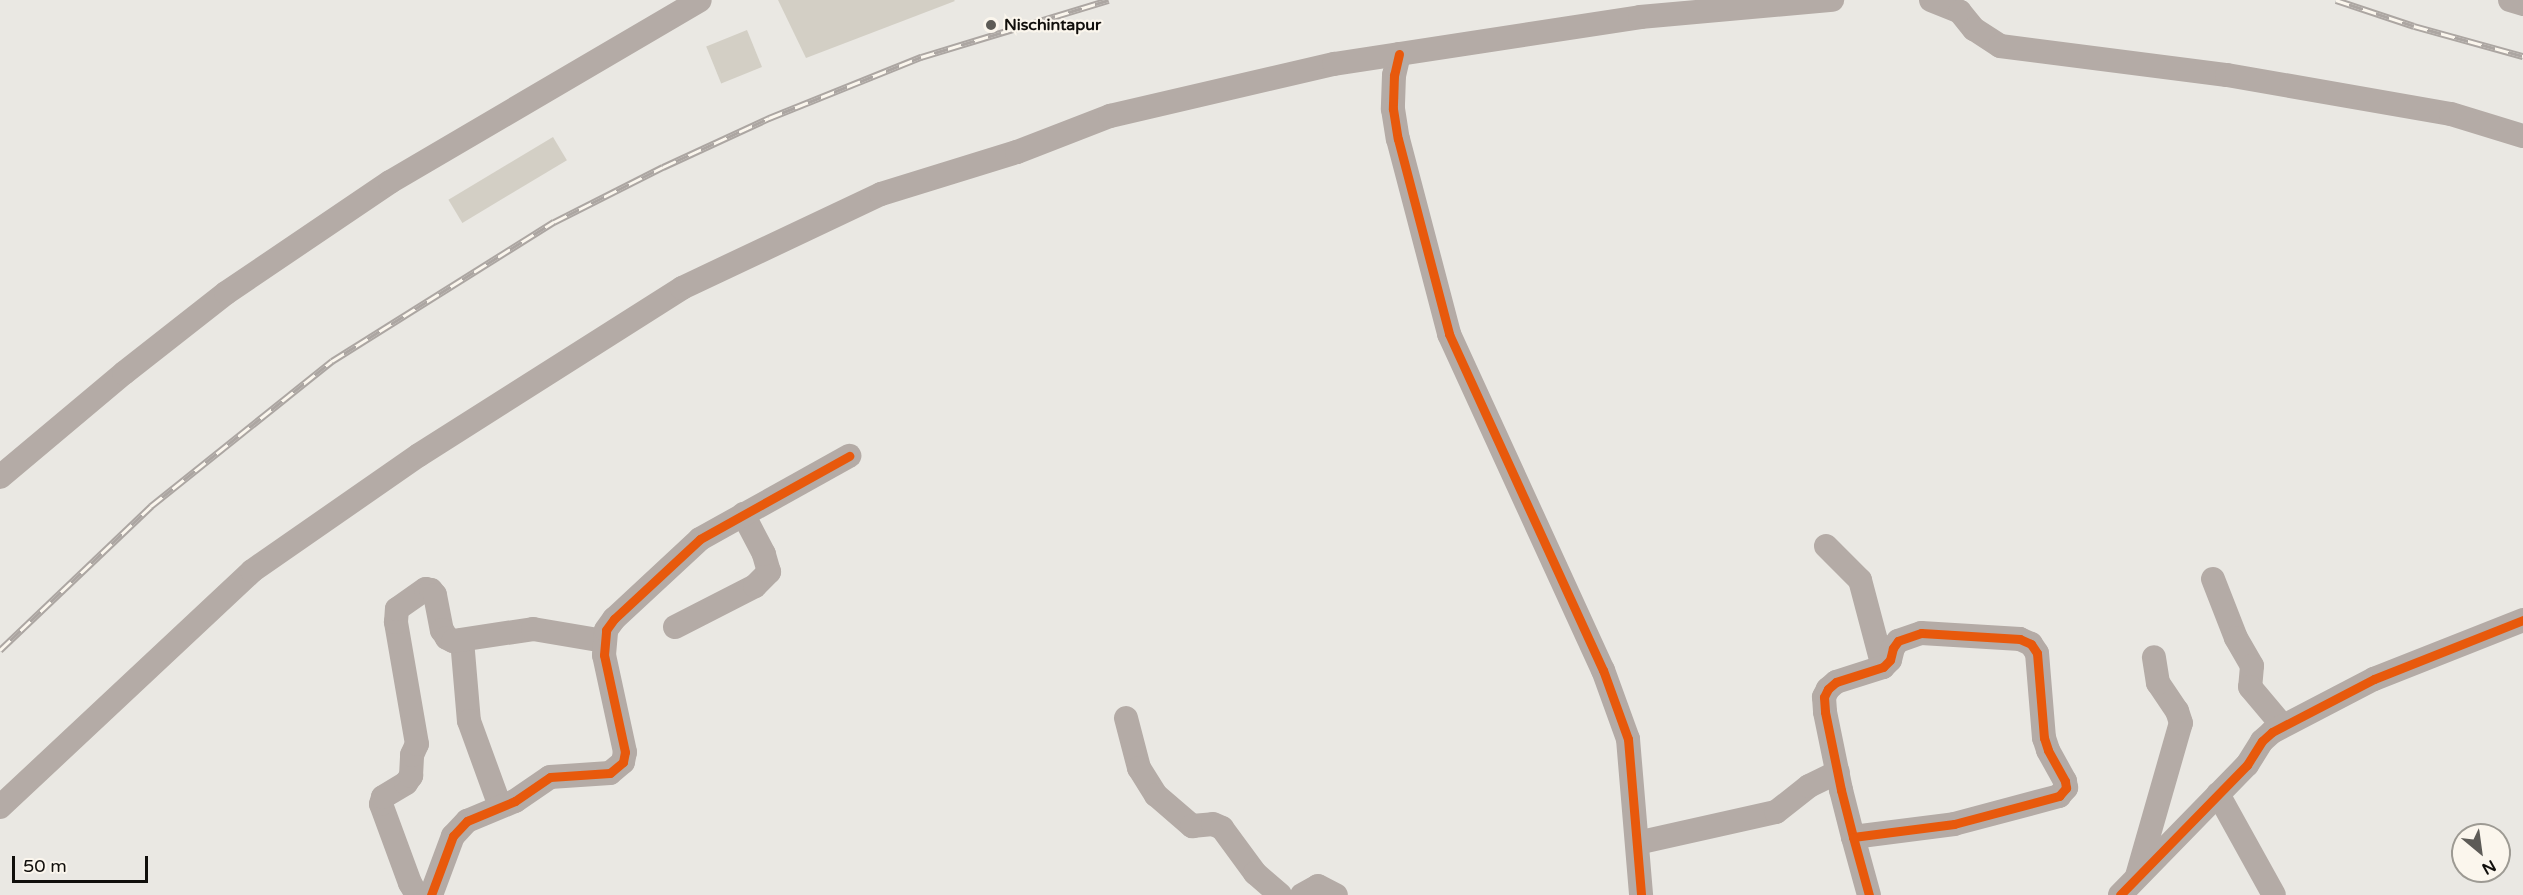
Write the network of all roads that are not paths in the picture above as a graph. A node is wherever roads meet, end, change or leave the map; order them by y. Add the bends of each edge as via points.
1 (1832, 0) edge
2 (1931, 0) edge
3 (2510, 0) edge
4 (697, 3) edge
5 (2523, 4) edge
6 (1712, 6) edge
7 (1399, 54) junction
8 (2523, 136) edge
9 (849, 456) dead end
10 (0, 477) edge
11 (743, 514) junction
12 (1826, 546) dead end
13 (2213, 579) dead end
14 (2523, 620) edge
15 (675, 627) dead end
16 (462, 640) junction
17 (604, 641) junction
18 (2154, 657) dead end
19 (1883, 667) junction
20 (1126, 718) dead end
21 (2282, 725) junction
22 (1838, 772) junction
23 (2218, 794) junction
24 (500, 806) junction
25 (0, 807) edge
26 (1853, 837) junction
27 (1637, 843) junction
28 (2128, 887) edge
29 (417, 895) edge
30 (431, 895) edge
31 (1280, 895) edge
32 (1302, 895) edge
33 (1335, 895) edge
34 (1641, 895) edge
35 (1869, 895) edge
36 (2274, 895) edge

1 - 6 street
2 - 8 street via 1960,12 1974,29 2000,46 2227,75 2451,114
3 - 5 street
4 - 10 street via 390,182 226,293
6 - 7 street
7 - 25 street via 1334,64 1110,116 1017,152 881,194 682,288 419,455 252,572
7 - 27 street via 1394,75 1398,140 1449,334 1603,670 1629,739
9 - 11 street
11 - 15 street via 769,572 755,586
11 - 17 street via 686,551 614,619
12 - 19 street via 1860,580
13 - 21 street via 2236,638 2252,666 2250,687
14 - 21 street via 2374,679
16 - 17 street via 533,629
16 - 24 street via 469,722
16 - 29 street via 453,641 442,630 431,590 426,589 396,609 417,736 411,776 383,797 381,804
17 - 24 street via 624,762 610,773 549,777 515,801
18 - 28 street via 2158,683 2181,723
19 - 22 street via 1836,682 1824,697
19 - 26 street via 1898,641 1921,633 2020,639 2031,644 2037,653 2044,738 2066,788 2059,796 1966,821
20 - 31 street via 1139,768 1156,795 1192,826 1213,824 1222,828 1255,873
21 - 23 street via 2262,741 2247,765
22 - 26 street
22 - 27 street via 1809,786 1776,812
23 - 28 street
23 - 36 street
24 - 30 street via 460,827 453,836
26 - 35 street
27 - 34 street
32 - 33 street via 1318,886

